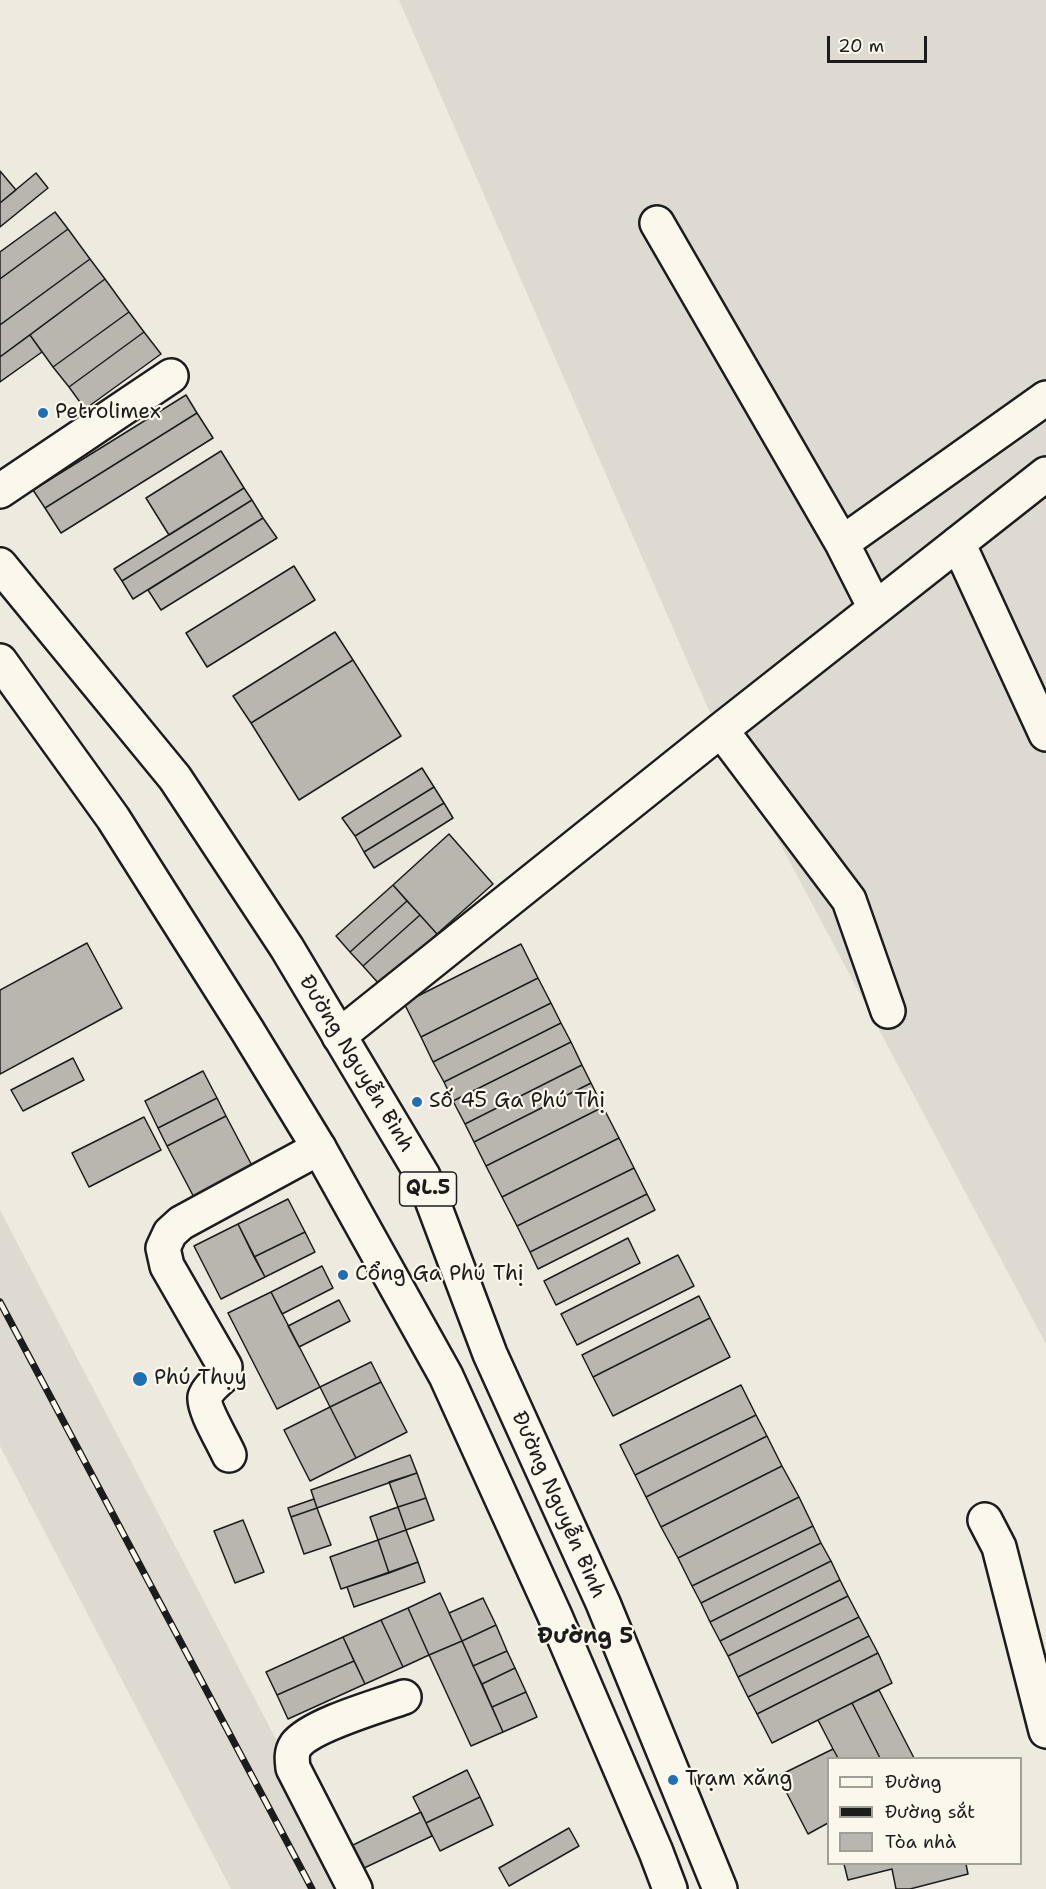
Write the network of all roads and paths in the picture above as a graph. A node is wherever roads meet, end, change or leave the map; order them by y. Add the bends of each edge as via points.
1 (657, 223) dead end
2 (171, 376) dead end
3 (1046, 398) edge
4 (1046, 474) edge
5 (0, 491) edge
6 (842, 543) junction
7 (958, 543) junction
8 (0, 565) edge
9 (875, 608) junction
10 (0, 661) edge
11 (721, 730) junction
12 (1046, 734) edge
13 (888, 1011) dead end
14 (339, 1036) junction
15 (319, 1148) junction
16 (229, 1455) dead end
17 (985, 1520) dead end
18 (404, 1697) dead end
19 (1046, 1731) edge
20 (355, 1889) edge
21 (670, 1889) edge
22 (720, 1889) edge

1 - 6 main road
2 - 5 main road
3 - 6 main road
4 - 7 main road
6 - 9 main road
7 - 9 main road
7 - 12 main road
8 - 14 main road, Đường Nguyễn Bình / QL.5 via 175,778 287,948
9 - 11 main road
10 - 15 main road via 113,818
11 - 13 main road via 849,900
11 - 14 main road
14 - 22 main road, Đường Nguyễn Bình / QL.5 via 423,1176 490,1354 603,1603
15 - 16 main road via 181,1223 170,1233 163,1248 167,1266 225,1367 224,1376 205,1398
15 - 21 main road via 446,1376 555,1616
17 - 19 main road via 999,1547
18 - 20 main road via 312,1731 292,1755 293,1768

